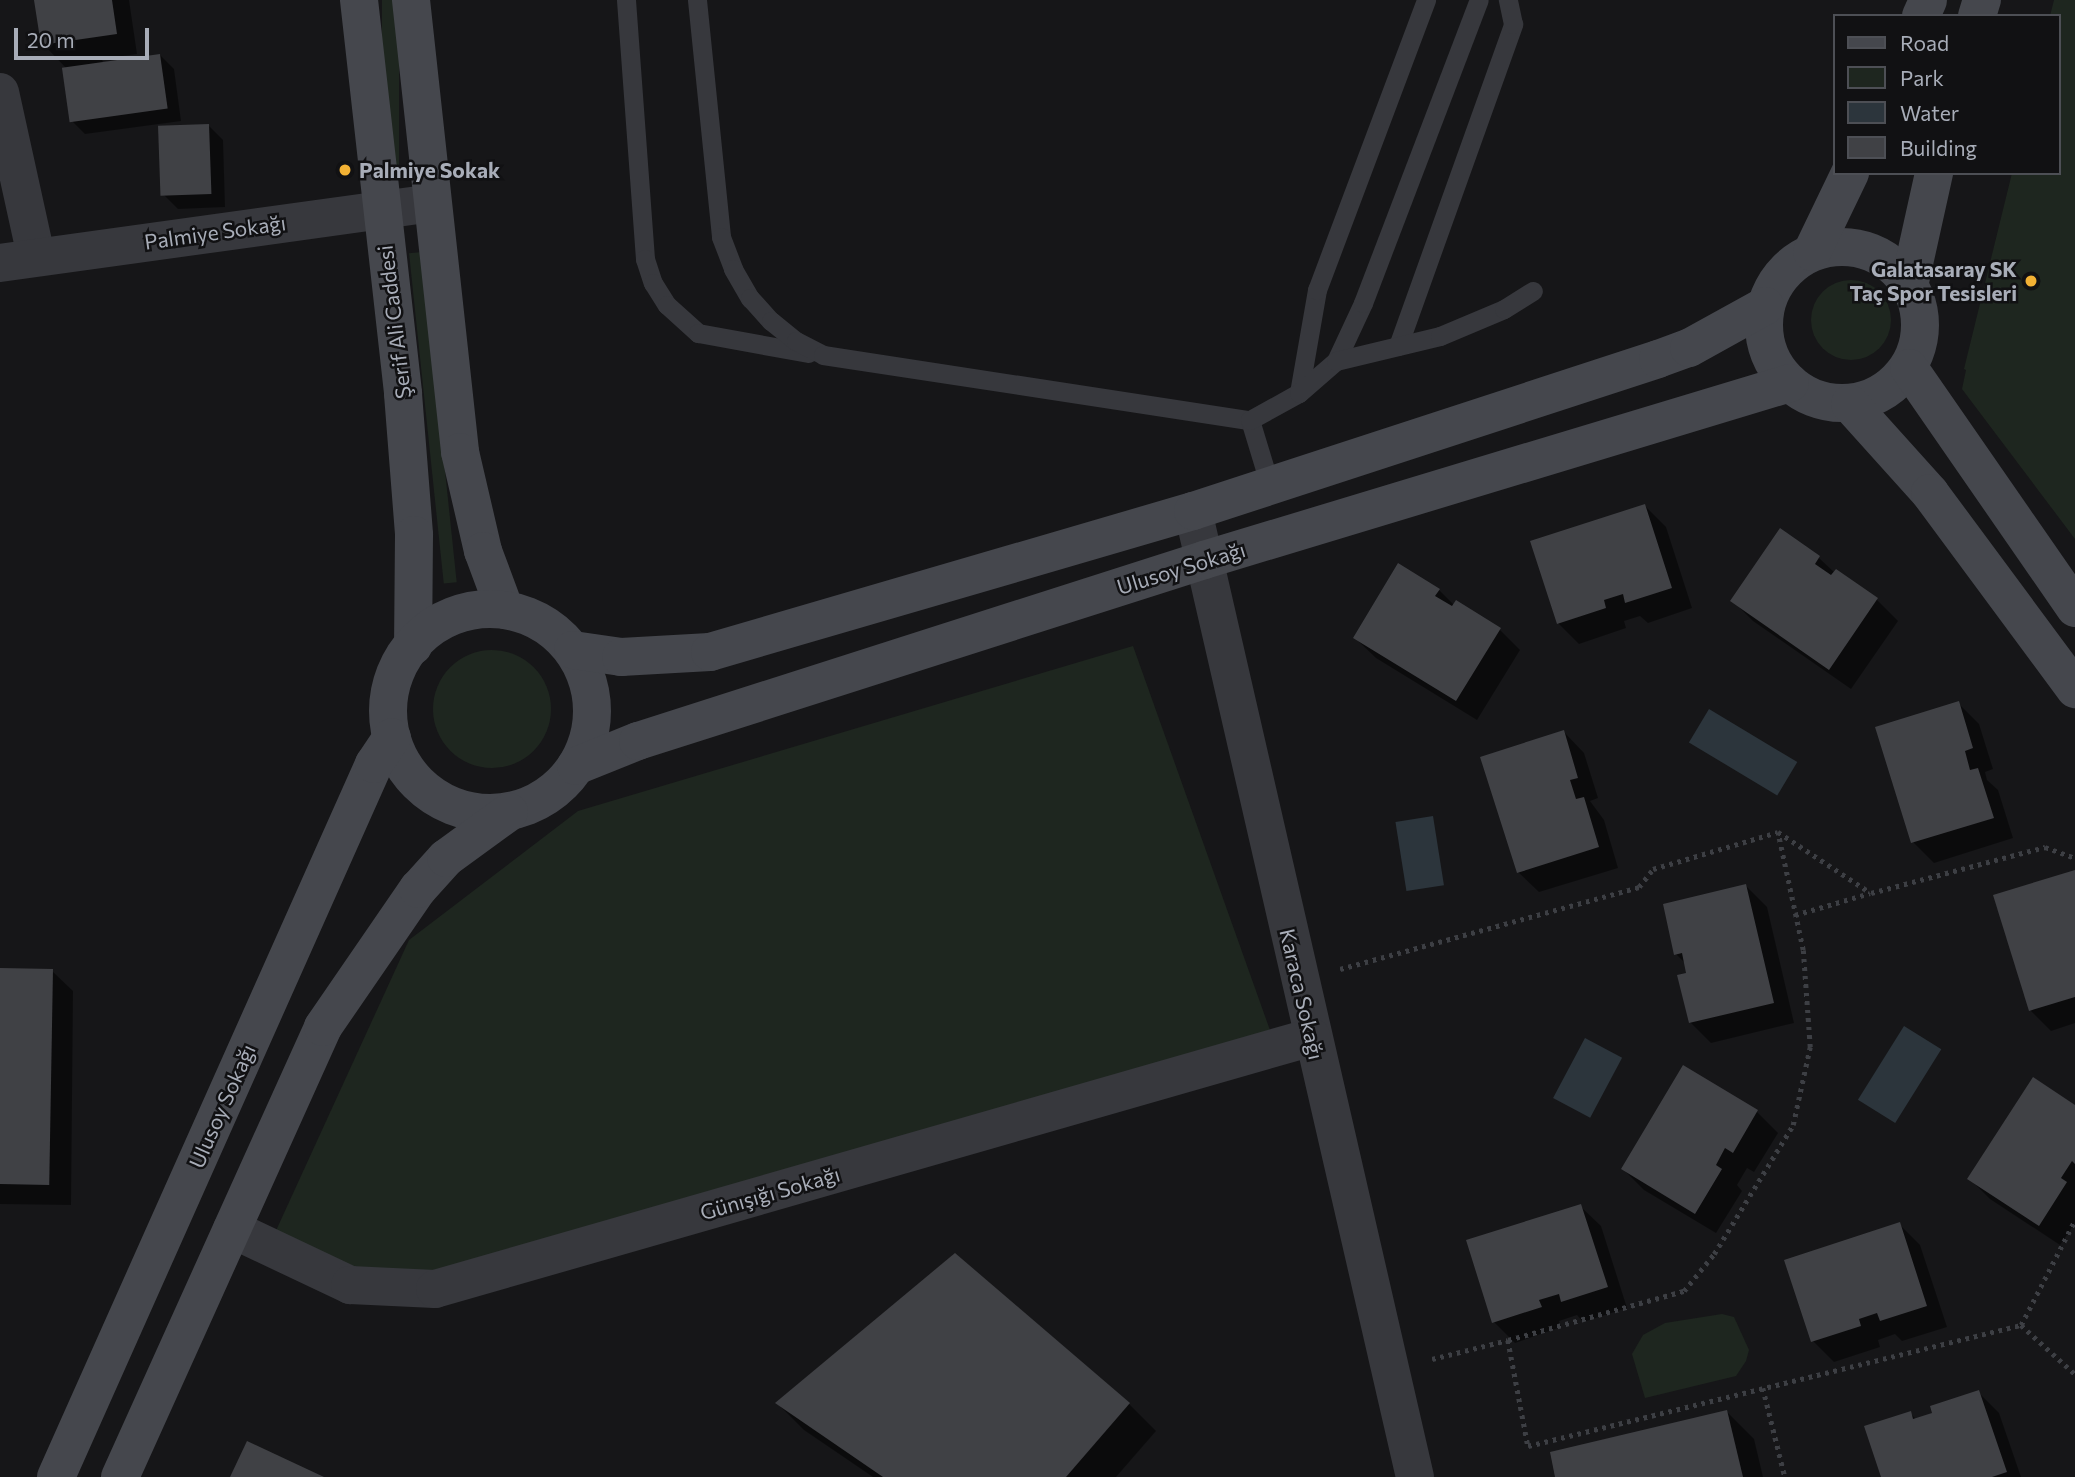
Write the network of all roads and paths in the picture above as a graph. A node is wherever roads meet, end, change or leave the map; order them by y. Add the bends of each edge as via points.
1 (359, 0) edge
2 (411, 0) edge
3 (626, 0) edge
4 (696, 0) edge
5 (1426, 0) edge
6 (1479, 0) edge
7 (1508, 0) edge
8 (0, 92) edge
9 (1849, 175) edge
10 (1934, 175) edge
11 (431, 203) junction
12 (380, 210) junction
13 (1812, 252) junction
14 (18, 259) edge
15 (1909, 286) junction
16 (1534, 291) dead end
17 (1765, 306) junction
18 (1398, 346) junction
19 (823, 355) junction
20 (1336, 361) junction
21 (1909, 368) junction
22 (1790, 383) junction
23 (1299, 393) junction
24 (1850, 404) junction
25 (1250, 420) junction
26 (1269, 486) junction
27 (1193, 511) junction
28 (1204, 560) junction
29 (2075, 608) edge
30 (505, 610) junction
31 (412, 646) junction
32 (573, 650) junction
33 (2075, 689) edge
34 (392, 737) junction
35 (576, 766) junction
36 (509, 812) junction
37 (1778, 832) junction
38 (2075, 858) edge
39 (1871, 893) junction
40 (1795, 915) junction
41 (1299, 980) junction
42 (1312, 1037) junction
43 (2075, 1220) edge
44 (232, 1229) junction
45 (2075, 1234) edge
46 (2066, 1236) junction
47 (2021, 1325) junction
48 (1507, 1340) junction
49 (1390, 1370) junction
50 (2075, 1374) edge
51 (1763, 1388) junction
52 (56, 1477) edge
53 (120, 1477) edge
54 (1415, 1477) edge
55 (1785, 1477) edge

1 - 12 street, Şerif Ali Caddesi
2 - 11 street
3 - 19 lane via 645,259 653,283 667,305 698,333
4 - 19 lane via 721,237 750,298 796,341
5 - 23 lane via 1317,289
6 - 20 lane via 1363,303
7 - 18 lane via 1513,24
8 - 14 street
9 - 13 street
10 - 15 street
11 - 12 street, Palmiye Sokağı
11 - 30 street via 460,452 483,551
12 - 14 street, Palmiye Sokağı
12 - 31 street, Şerif Ali Caddesi via 403,394 414,535
13 - 15 street via 1859,248 1883,257
13 - 17 street via 1795,260 1778,277
15 - 21 street via 1920,321
16 - 18 lane via 1473,324
17 - 22 street via 1763,330 1769,355
17 - 26 street via 1689,348
18 - 20 lane
19 - 25 lane
20 - 23 lane
21 - 24 street via 1893,386
21 - 29 street
22 - 24 street via 1827,402
22 - 28 street, Ulusoy Sokağı
23 - 25 lane
24 - 33 street via 1930,493
25 - 26 lane
26 - 27 street
27 - 28 street, Karaca Sokağı
27 - 32 street via 710,652 621,657
28 - 35 street, Ulusoy Sokağı via 638,741
28 - 41 street, Karaca Sokağı
30 - 31 street, Ulusoy Sokağı via 484,608 452,616 426,631
30 - 32 street, Ulusoy Sokağı via 548,626
31 - 34 street, Ulusoy Sokağı via 390,689
32 - 35 street, Ulusoy Sokağı via 589,682 593,716
34 - 36 street, Ulusoy Sokağı via 397,755 417,782 444,802 476,812
34 - 52 street, Ulusoy Sokağı via 374,764
35 - 36 street, Ulusoy Sokağı via 538,800
36 - 44 street, Ulusoy Sokağı via 446,858 418,889 323,1027
37 - 39 path
37 - 40 path
37 - 41 path via 1653,869 1639,887
38 - 39 path via 2045,847
39 - 40 path
40 - 48 path via 1803,950 1810,1047 1793,1125 1714,1254 1684,1291
41 - 42 street, Karaca Sokağı
42 - 44 street, Günışığı Sokağı via 435,1289 350,1285
42 - 49 street, Karaca Sokağı
43 - 46 path
44 - 53 street, Ulusoy Sokağı
45 - 46 path
46 - 47 path
47 - 50 path
47 - 51 path
48 - 49 path
48 - 51 path via 1528,1446
49 - 54 street, Karaca Sokağı
51 - 55 path

